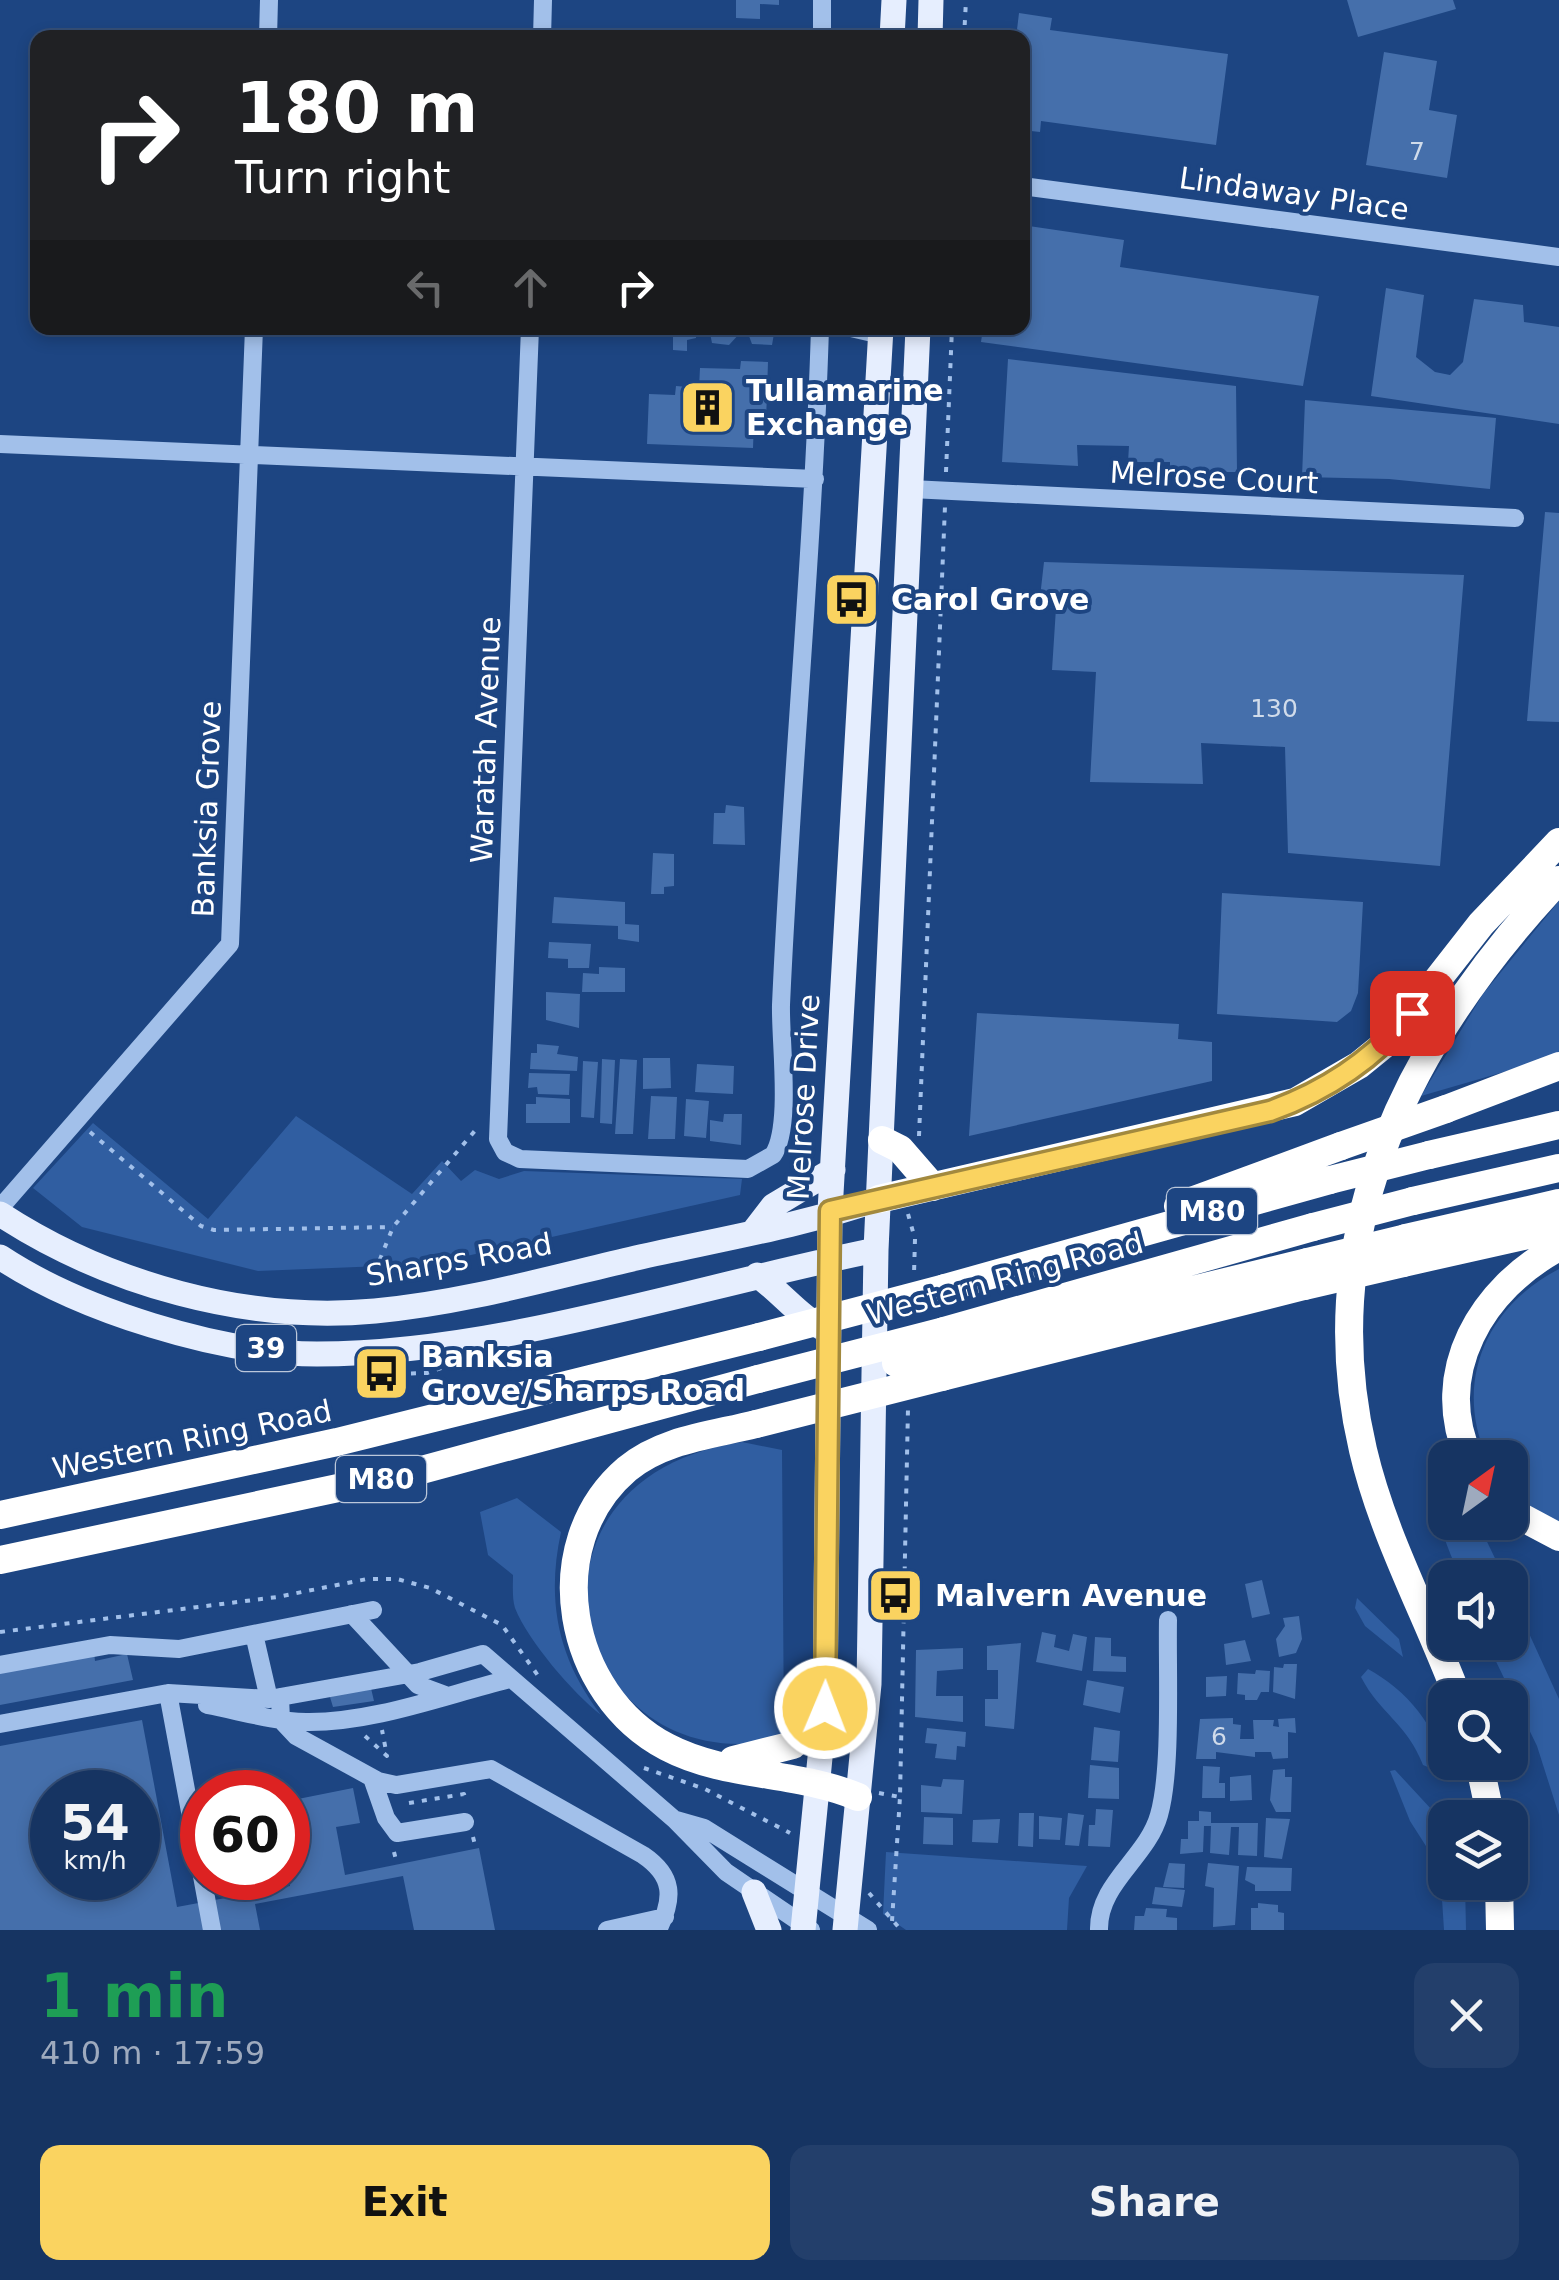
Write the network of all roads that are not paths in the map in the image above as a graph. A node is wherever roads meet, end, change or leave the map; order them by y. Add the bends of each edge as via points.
1 (269, 0) edge
2 (544, 0) edge
3 (822, 0) edge
4 (894, 0) edge
5 (931, 0) edge
6 (268, 30) edge
7 (542, 30) edge
8 (822, 30) edge
9 (892, 30) edge
10 (930, 30) edge
11 (1030, 187) edge
12 (1559, 257) edge
13 (254, 335) edge
14 (530, 335) edge
15 (820, 335) edge
16 (881, 335) edge
17 (918, 335) edge
18 (0, 444) edge
19 (249, 453) junction
20 (524, 466) junction
21 (815, 478) junction
22 (911, 489) junction
23 (1515, 518) dead end
24 (863, 659) junction
25 (904, 661) junction
26 (1559, 842) edge
27 (1559, 880) edge
28 (1559, 1066) edge
29 (1559, 1124) edge
30 (882, 1140) junction
31 (773, 1155) joint
32 (1559, 1168) edge
33 (833, 1170) junction
34 (925, 1177) junction
35 (878, 1199) junction
36 (1559, 1202) edge
37 (0, 1211) edge
38 (830, 1211) junction
39 (1559, 1228) edge
40 (752, 1232) junction
41 (1094, 1242) junction
42 (1559, 1247) edge
43 (876, 1250) junction
44 (1404, 1250) junction
45 (0, 1258) edge
46 (830, 1259) junction
47 (757, 1276) junction
48 (292, 1312) junction
49 (827, 1330) junction
50 (286, 1350) junction
51 (943, 1353) junction
52 (757, 1401) junction
53 (1465, 1440) edge
54 (0, 1515) edge
55 (1528, 1521) edge
56 (1559, 1538) edge
57 (0, 1560) edge
58 (1168, 1620) dead end
59 (254, 1634) junction
60 (169, 1650) junction
61 (0, 1654) edge
62 (0, 1665) edge
63 (413, 1673) junction
64 (510, 1679) junction
65 (1450, 1680) edge
66 (445, 1695) junction
67 (169, 1697) junction
68 (281, 1697) junction
69 (825, 1708) junction
70 (281, 1720) junction
71 (317, 1722) junction
72 (0, 1724) edge
73 (345, 1762) junction
74 (717, 1764) junction
75 (372, 1778) junction
76 (820, 1781) junction
77 (858, 1797) junction
78 (675, 1820) junction
79 (465, 1822) dead end
80 (754, 1892) junction
81 (808, 1892) junction
82 (1499, 1900) edge
83 (662, 1923) edge
84 (853, 1925) edge
85 (806, 1928) edge
86 (212, 1930) edge
87 (606, 1930) edge
88 (768, 1930) edge
89 (1099, 1930) edge
90 (1500, 1930) edge

1 - 6 street
2 - 7 street
3 - 8 street
4 - 9 main road
5 - 10 main road
11 - 12 street, Lindaway Place
13 - 19 street, Banksia Grove
14 - 20 street, Waratah Avenue
15 - 21 street, Melrose Drive
16 - 24 main road, Melrose Drive
17 - 22 main road
18 - 19 street
19 - 20 street
19 - 37 street, Banksia Grove via 230,944
20 - 21 street
20 - 31 street, Waratah Avenue via 497,1130 506,1152 528,1160 748,1169
21 - 31 street, Melrose Drive via 790,800 781,1128
22 - 23 street, Melrose Court
22 - 25 main road
24 - 25 main road
24 - 33 main road, Melrose Drive
25 - 30 main road
26 - 34 highway via 1481,924 1391,1039 1309,1094 1270,1111
27 - 65 highway via 1438,1034 1384,1137 1356,1233 1351,1331 1362,1448
28 - 41 highway, bridge via 1218,1189
29 - 41 highway, Western Ring Road / M80, bridge
30 - 34 highway
30 - 35 main road
32 - 51 highway, Western Ring Road / M80, bridge via 1313,1226
33 - 38 main road, Melrose Drive
33 - 40 main road via 773,1206
34 - 35 highway
35 - 38 main road, Sharps Road
35 - 43 main road
36 - 44 highway
37 - 48 main road, Sharps Road / 39 via 36,1237 117,1272 185,1294
38 - 40 main road, Sharps Road
38 - 46 main road, Melrose Drive
39 - 44 highway
40 - 48 main road, Sharps Road / 39 via 437,1302
41 - 54 highway, Western Ring Road / M80, bridge via 759,1337 337,1442
42 - 53 highway via 1499,1290 1466,1345 1455,1396
43 - 46 main road, 39
43 - 77 main road via 871,1640
44 - 51 highway, bridge
45 - 50 main road, 39 via 101,1308
46 - 47 main road, 39
46 - 49 main road, Melrose Drive
47 - 49 main road via 807,1321
47 - 50 main road, 39 via 444,1344 377,1352
48 - 50 main road
49 - 69 main road, Melrose Drive
51 - 52 highway, Western Ring Road / M80, bridge
51 - 52 highway, bridge
52 - 57 highway, Western Ring Road / M80
52 - 74 highway via 628,1468 586,1524 574,1577 577,1630 600,1685 664,1746
55 - 56 highway
58 - 89 street via 1161,1808 1145,1844 1106,1898
59 - 60 street
59 - 63 street via 362,1612
59 - 68 street
60 - 61 street via 111,1634
60 - 62 street via 98,1646
63 - 64 street via 483,1654
63 - 66 street via 418,1685
63 - 68 street
64 - 66 street
64 - 78 street
66 - 71 street
67 - 68 street
67 - 70 street
67 - 72 street
67 - 86 street
68 - 70 street
68 - 71 street
69 - 74 highway via 793,1745
69 - 76 main road, Melrose Drive
70 - 71 street
70 - 73 street via 303,1742
71 - 73 street via 322,1740
73 - 75 street
74 - 76 highway
75 - 79 street via 397,1833
75 - 83 street via 396,1785 478,1768 499,1772 656,1864 670,1889
76 - 77 highway
76 - 81 main road, Melrose Drive
77 - 84 main road
78 - 80 street
78 - 81 street via 704,1828
80 - 85 street
80 - 88 main road
81 - 84 street
81 - 85 main road, Melrose Drive
82 - 90 highway
83 - 87 street

